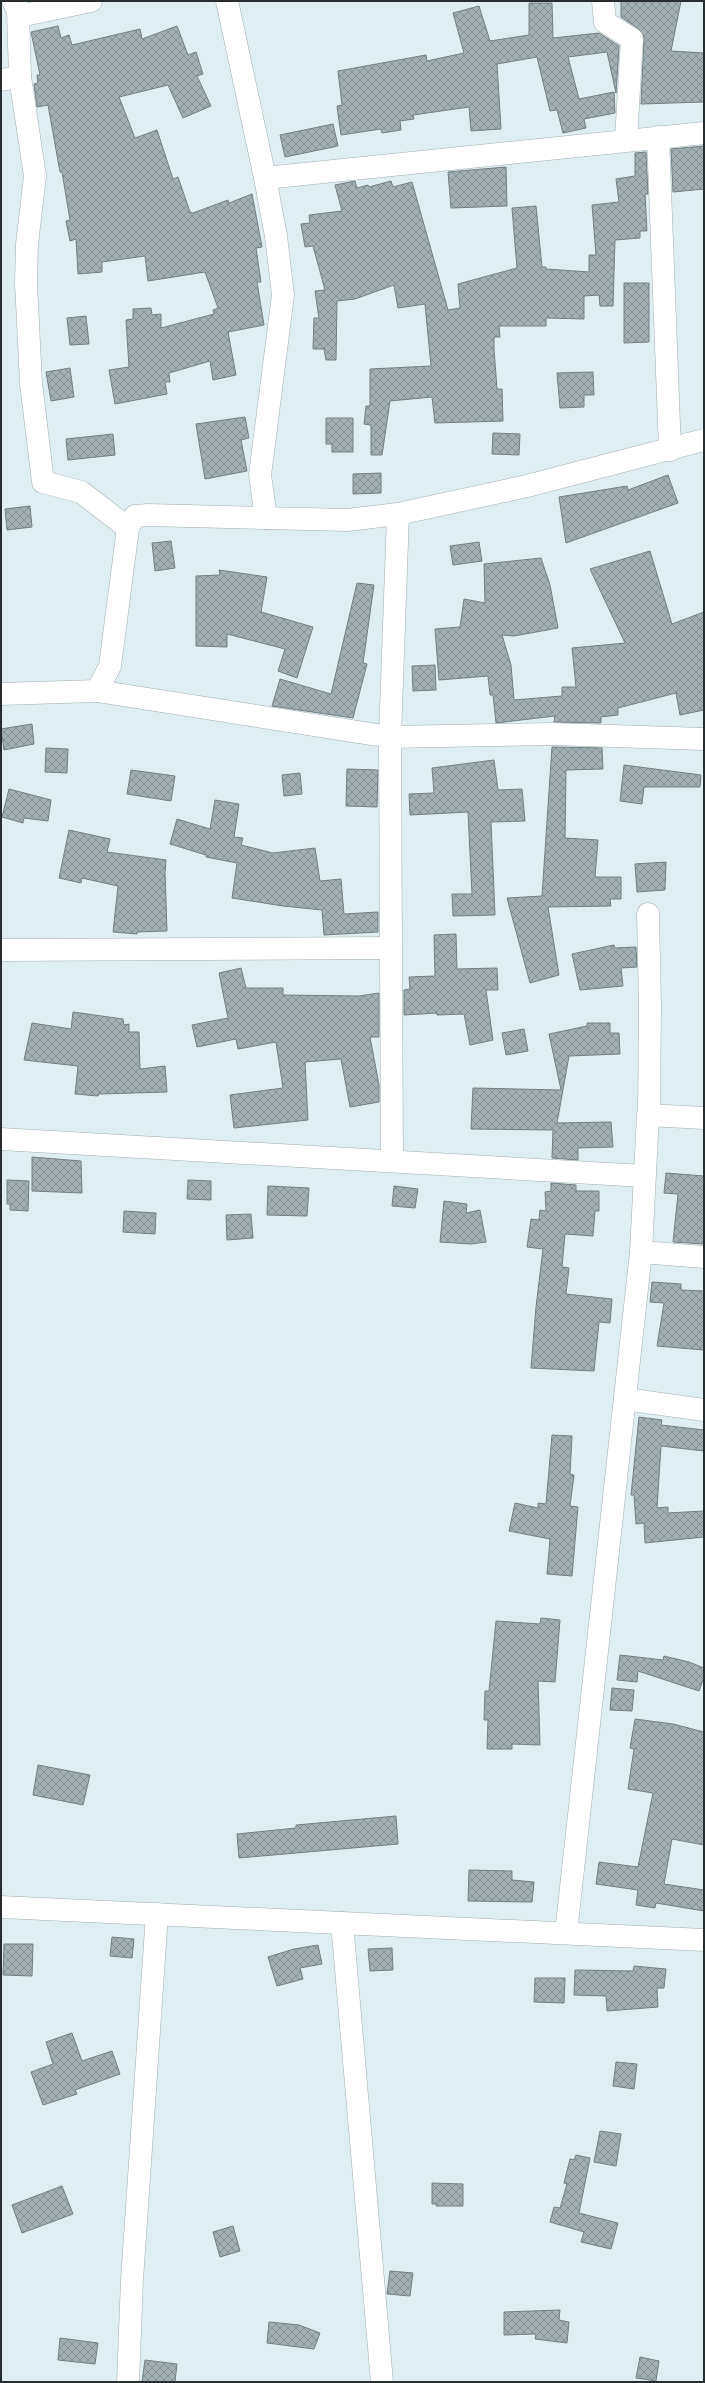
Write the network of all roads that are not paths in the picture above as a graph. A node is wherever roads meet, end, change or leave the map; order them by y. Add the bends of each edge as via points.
1 (91, 1) edge
2 (227, 1) edge
3 (603, 1) edge
4 (15, 6) edge
5 (11, 78) edge
6 (704, 133) edge
7 (658, 137) junction
8 (626, 140) junction
9 (265, 178) junction
10 (704, 440) edge
11 (670, 450) junction
12 (398, 514) junction
13 (266, 518) junction
14 (128, 528) junction
15 (97, 691) junction
16 (1, 694) edge
17 (390, 737) junction
18 (704, 739) edge
19 (648, 914) dead end
20 (390, 948) junction
21 (1, 950) edge
22 (649, 1114) junction
23 (704, 1118) edge
24 (1, 1139) edge
25 (392, 1161) junction
26 (644, 1176) junction
27 (641, 1252) junction
28 (704, 1257) edge
29 (625, 1399) junction
30 (704, 1410) edge
31 (1, 1907) edge
32 (157, 1914) junction
33 (342, 1923) junction
34 (566, 1933) junction
35 (704, 1940) edge
36 (128, 2382) edge
37 (382, 2382) edge

1 - 4 street via 29,14
2 - 9 street
3 - 8 street via 605,22 632,39
4 - 5 street
5 - 14 street via 35,176 27,244 26,283 31,383 43,482 81,492
6 - 7 street
7 - 8 street
7 - 11 street
8 - 9 street
9 - 13 street via 276,236 283,295 260,475
10 - 11 street
11 - 12 street via 527,486
12 - 13 street via 347,520
12 - 17 street
13 - 14 street via 148,515 135,516
14 - 15 street via 110,666
15 - 16 street
15 - 17 street
17 - 18 street via 553,734
17 - 20 street
19 - 22 street
20 - 21 street
20 - 25 street
22 - 23 street
22 - 26 street
24 - 25 street
25 - 26 street
26 - 27 street
27 - 28 street
27 - 29 street
29 - 30 street
29 - 34 street
31 - 32 street
32 - 33 street
32 - 36 street via 132,2280
33 - 34 street
33 - 37 street
34 - 35 street

